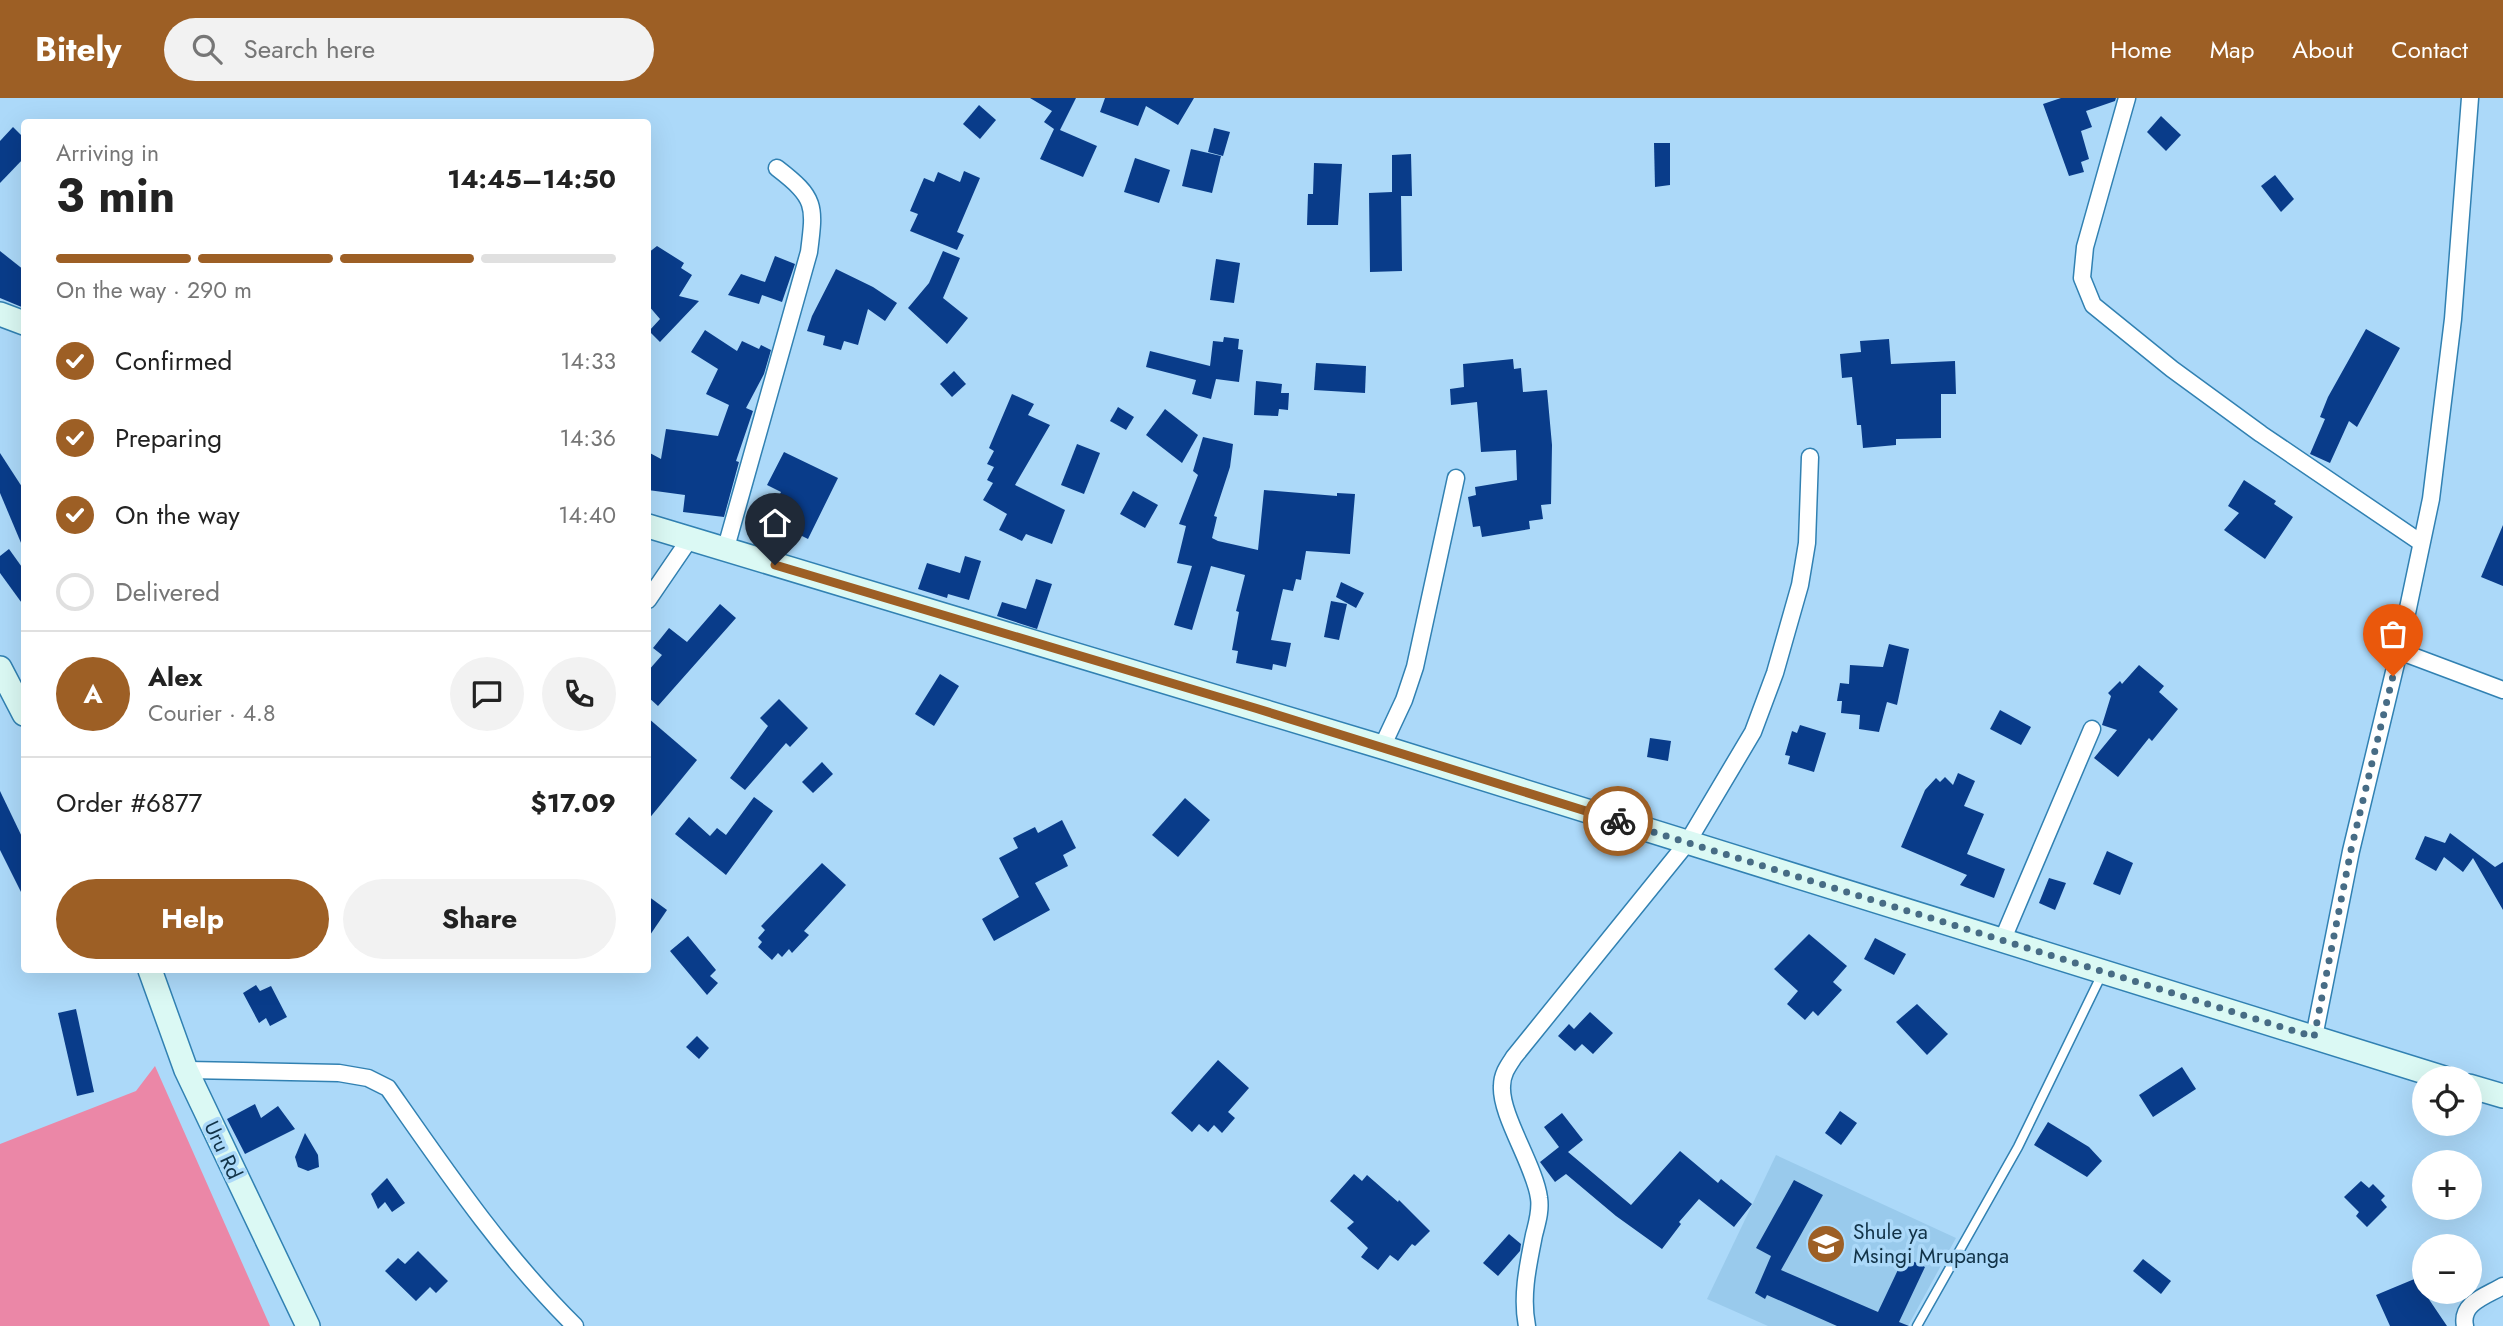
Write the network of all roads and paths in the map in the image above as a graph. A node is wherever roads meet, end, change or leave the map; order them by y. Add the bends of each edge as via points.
1 (2127, 98) edge
2 (2470, 98) edge
3 (777, 168) dead end
4 (0, 314) edge
5 (21, 322) edge
6 (1810, 457) dead end
7 (1456, 478) dead end
8 (651, 527) edge
9 (689, 540) junction
10 (2420, 542) junction
11 (725, 551) junction
12 (651, 596) edge
13 (2399, 652) junction
14 (0, 668) edge
15 (2500, 683) edge
16 (13, 704) edge
17 (2092, 729) dead end
18 (1382, 747) junction
19 (1687, 843) junction
20 (2002, 941) junction
21 (2103, 972) junction
22 (151, 973) edge
23 (2314, 1037) junction
24 (2412, 1068) edge
25 (186, 1070) junction
26 (2482, 1090) edge
27 (2503, 1096) edge
28 (2503, 1286) edge
29 (308, 1326) edge
30 (575, 1326) edge
31 (1527, 1326) edge
32 (1917, 1326) edge
33 (2465, 1326) edge

1 - 10 street via 2085,247 2082,278 2093,305 2261,434
2 - 10 street via 2444,396 2431,499
3 - 11 street via 809,199 813,217 809,253
4 - 5 street
6 - 19 street via 1802,574 1775,673 1753,732
7 - 18 street via 1415,667
8 - 9 street
9 - 11 street
9 - 12 street
10 - 13 street
11 - 18 street
13 - 15 street
13 - 23 street via 2351,850
14 - 16 street
17 - 20 street
18 - 19 street
19 - 20 street
19 - 31 street via 1504,1073 1506,1105 1539,1198 1527,1272
20 - 21 street
21 - 23 street
21 - 32 lane via 2018,1147
22 - 25 street, Uru Rd
23 - 24 street
25 - 29 street, Uru Rd
25 - 30 street via 339,1073 368,1078 388,1088 480,1217
26 - 27 street
28 - 33 street via 2467,1307

